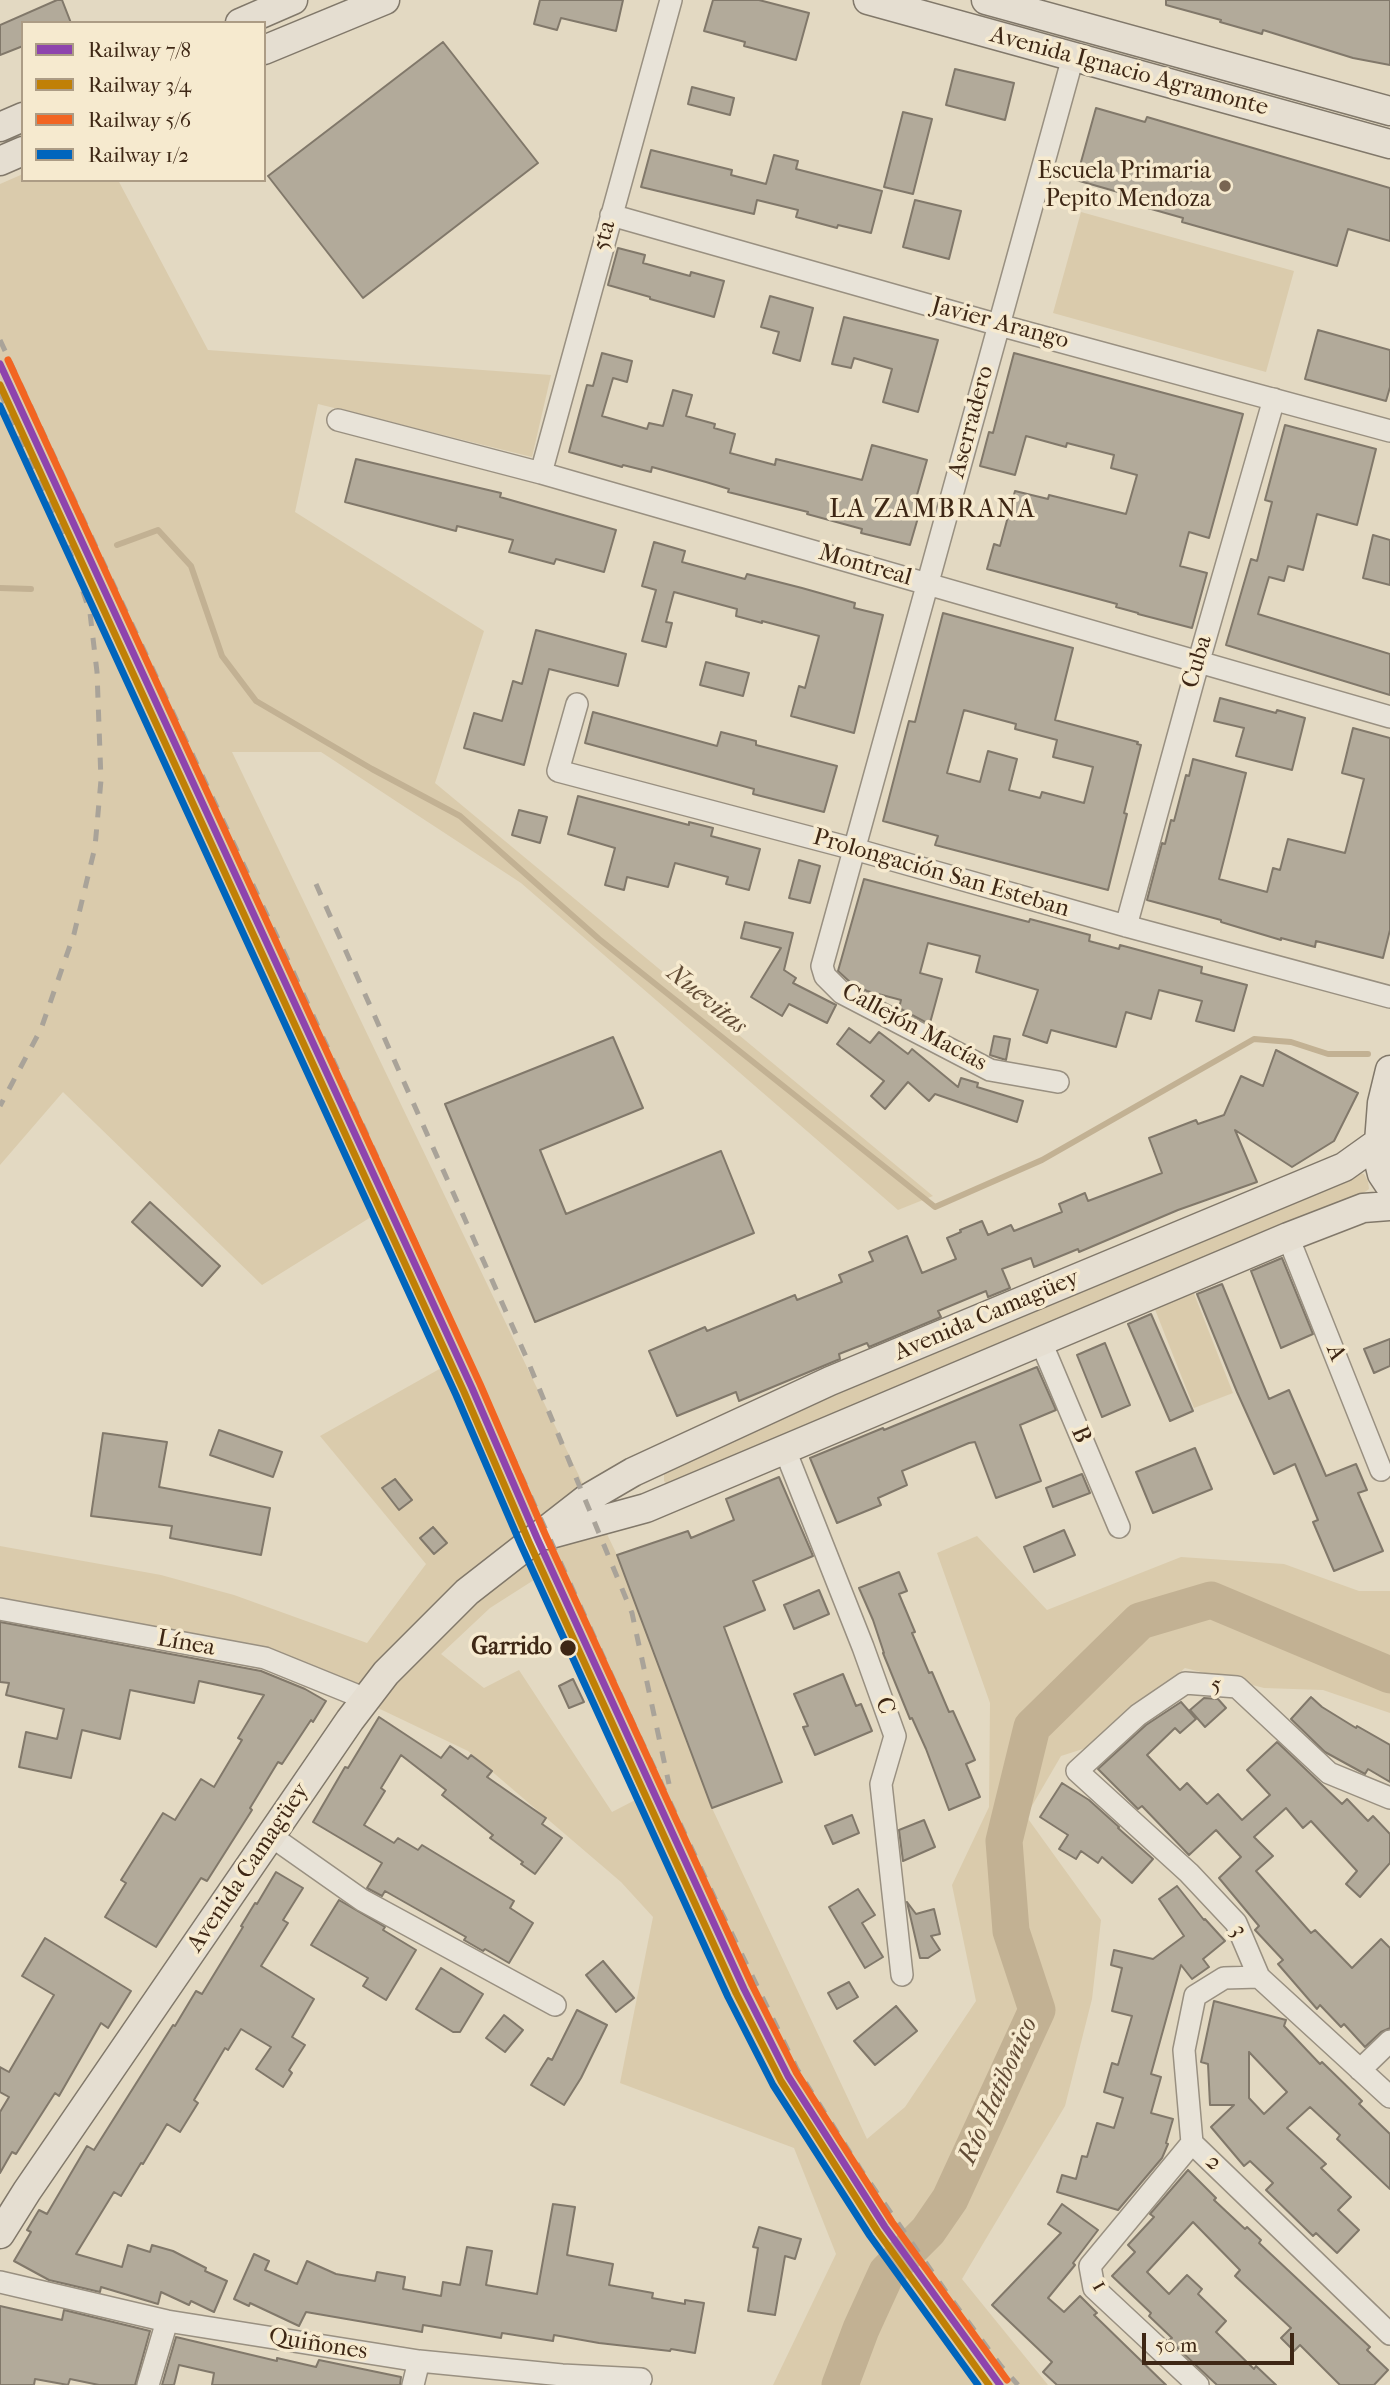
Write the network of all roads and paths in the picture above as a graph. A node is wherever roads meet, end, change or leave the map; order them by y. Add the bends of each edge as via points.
1 (293, 0) edge
2 (385, 0) edge
3 (671, 0) edge
4 (868, 0) edge
5 (986, 0) edge
6 (1085, 12) edge
7 (245, 21) edge
8 (266, 49) edge
9 (1073, 57) junction
10 (1390, 111) edge
11 (21, 118) edge
12 (0, 127) edge
13 (1390, 144) edge
14 (21, 152) edge
15 (0, 161) edge
16 (611, 215) junction
17 (999, 325) junction
18 (1274, 399) junction
19 (338, 420) dead end
20 (1390, 431) edge
21 (541, 473) junction
22 (927, 584) junction
23 (1198, 661) junction
24 (577, 704) dead end
25 (1390, 716) edge
26 (853, 849) junction
27 (1125, 926) junction
28 (822, 966) joint
29 (1390, 997) edge
30 (1390, 1070) edge
31 (1058, 1082) dead end
32 (1384, 1131) edge
33 (1390, 1186) edge
34 (1390, 1206) edge
35 (1288, 1237) junction
36 (1041, 1342) junction
37 (785, 1450) junction
38 (1381, 1470) dead end
39 (633, 1472) junction
40 (646, 1508) junction
41 (1119, 1527) dead end
42 (537, 1538) junction
43 (0, 1609) edge
44 (366, 1699) junction
45 (1077, 1771) joint
46 (1390, 1798) edge
47 (271, 1836) junction
48 (902, 1975) dead end
49 (1259, 1977) junction
50 (555, 2005) dead end
51 (1390, 2041) edge
52 (1360, 2070) junction
53 (1390, 2097) edge
54 (1192, 2143) junction
55 (0, 2234) edge
56 (0, 2282) edge
57 (167, 2321) junction
58 (1390, 2334) edge
59 (419, 2361) junction
60 (641, 2379) dead end
61 (148, 2385) edge
62 (413, 2385) edge
63 (1198, 2385) edge

1 - 7 main road
2 - 8 main road
3 - 16 street, 5ta
4 - 9 main road, Avenida Ignacio Agramonte
5 - 6 main road, Avenida Ignacio Agramonte
6 - 9 main road, Aserradero
6 - 10 main road, Avenida Ignacio Agramonte
9 - 13 main road, Avenida Ignacio Agramonte
9 - 17 street, Aserradero
11 - 12 main road
14 - 15 main road
16 - 17 street, Javier Arango
16 - 21 street, 5ta
17 - 18 street, Javier Arango
17 - 22 street, Aserradero
18 - 20 street, Javier Arango
18 - 23 street, Cuba
19 - 21 street, Montreal
21 - 22 street, Montreal
22 - 23 street, Montreal
22 - 26 street, Aserradero
23 - 25 street, Montreal
23 - 27 street, Cuba
24 - 26 street, Prolongación San Esteban via 558,771
26 - 27 street, Prolongación San Esteban
26 - 28 street, Aserradero
27 - 29 street, Prolongación San Esteban
28 - 31 street, Callejón Macías via 825,976 842,993 990,1070
30 - 32 main road via 1382,1103
32 - 33 main road via 1378,1158
32 - 39 main road, Avenida Camagüey via 1344,1167 830,1381
34 - 35 main road, Avenida Camagüey via 1363,1208
35 - 36 main road, Avenida Camagüey
35 - 38 street, A
36 - 37 main road, Avenida Camagüey
36 - 41 street, B
37 - 40 main road, Avenida Camagüey
37 - 48 street, C via 895,1736 881,1784
39 - 40 main road
39 - 42 main road, Avenida Camagüey via 585,1500
40 - 42 main road, Avenida Camagüey
42 - 44 main road, Avenida Camagüey via 467,1592
43 - 44 street, Línea via 265,1658
44 - 47 main road, Avenida Camagüey
45 - 46 street, 5 via 1138,1714 1185,1683 1237,1687 1329,1773
45 - 49 street, 3 via 1189,1873 1236,1923
47 - 50 street via 362,1900
47 - 55 main road, Avenida Camagüey
49 - 52 street, 3
49 - 54 street, 2 via 1224,1978 1195,1996 1184,2050
51 - 52 street
52 - 53 street, 3
54 - 58 street, 2
54 - 63 street, 1 via 1090,2266 1094,2288
56 - 57 street, Quiñones
57 - 59 street, Quiñones
57 - 61 street
59 - 60 street, Quiñones
59 - 62 street

